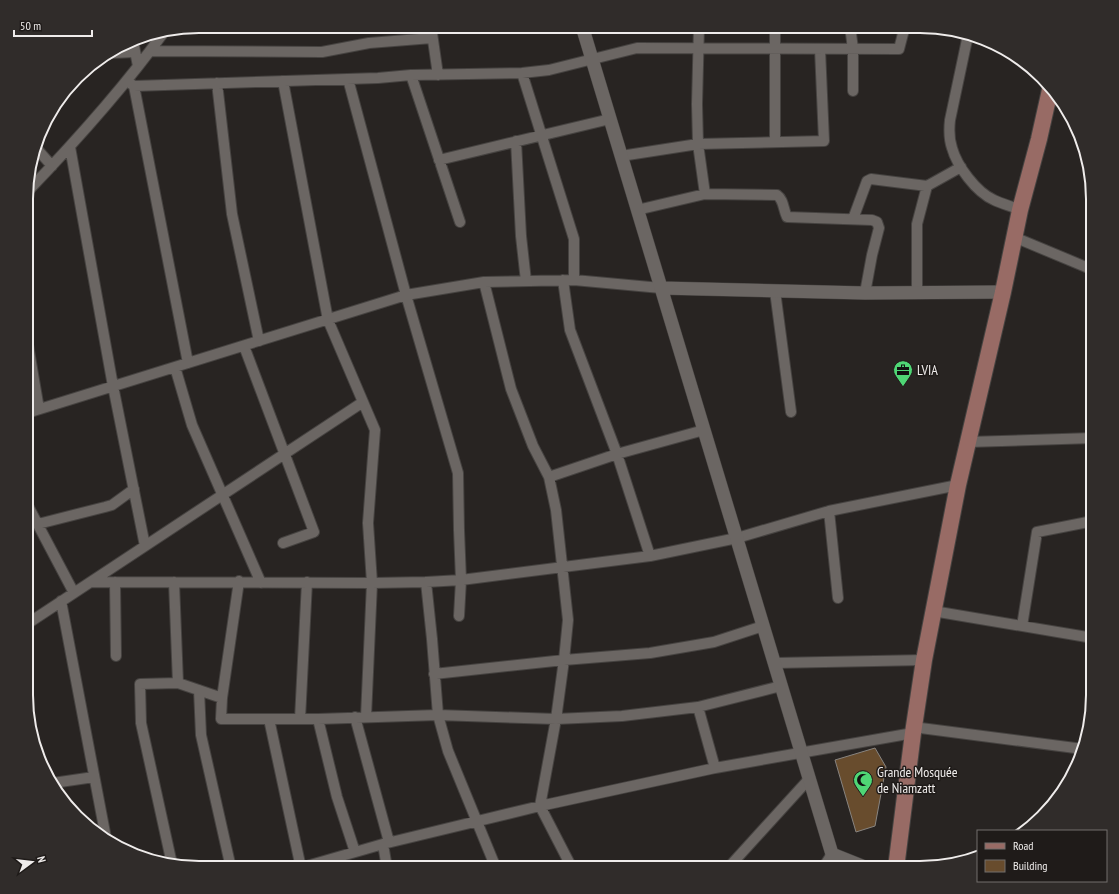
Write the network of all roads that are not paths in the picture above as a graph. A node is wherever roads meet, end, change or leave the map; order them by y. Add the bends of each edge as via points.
1 (431, 33) edge
2 (584, 33) edge
3 (699, 33) edge
4 (775, 33) edge
5 (851, 33) edge
6 (903, 33) edge
7 (160, 38) edge
8 (432, 38) junction
9 (967, 40) edge
10 (134, 46) edge
11 (698, 48) junction
12 (776, 48) junction
13 (820, 49) junction
14 (853, 49) junction
15 (150, 51) junction
16 (121, 52) edge
17 (135, 52) junction
18 (591, 58) junction
19 (138, 66) junction
20 (522, 73) junction
21 (411, 75) junction
22 (438, 75) junction
23 (348, 79) junction
24 (283, 81) junction
25 (130, 83) junction
26 (217, 83) junction
27 (853, 91) dead end
28 (1049, 94) edge
29 (610, 119) junction
30 (541, 135) junction
31 (516, 141) junction
32 (775, 142) junction
33 (698, 144) junction
34 (70, 147) junction
35 (40, 153) edge
36 (621, 156) junction
37 (439, 160) junction
38 (52, 166) junction
39 (961, 167) junction
40 (33, 186) edge
41 (927, 186) junction
42 (705, 194) junction
43 (637, 210) junction
44 (1020, 210) junction
45 (853, 219) junction
46 (460, 222) dead end
47 (1014, 238) junction
48 (1086, 267) edge
49 (564, 280) junction
50 (574, 280) junction
51 (526, 281) junction
52 (484, 282) junction
53 (661, 288) junction
54 (775, 291) junction
55 (917, 292) junction
56 (1003, 292) junction
57 (865, 293) junction
58 (406, 295) junction
59 (328, 320) junction
60 (259, 341) junction
61 (244, 346) junction
62 (188, 363) junction
63 (176, 367) junction
64 (33, 371) edge
65 (114, 386) junction
66 (363, 402) junction
67 (40, 409) junction
68 (33, 411) edge
69 (791, 412) dead end
70 (704, 430) junction
71 (1086, 438) edge
72 (968, 442) junction
73 (284, 454) junction
74 (617, 454) junction
75 (549, 477) junction
76 (958, 485) junction
77 (134, 488) junction
78 (222, 495) junction
79 (829, 511) junction
80 (33, 515) edge
81 (1086, 522) edge
82 (38, 524) junction
83 (737, 538) junction
84 (282, 543) dead end
85 (145, 546) junction
86 (650, 556) junction
87 (561, 568) junction
88 (461, 580) junction
89 (91, 582) junction
90 (115, 582) junction
91 (174, 582) junction
92 (238, 582) junction
93 (307, 582) junction
94 (426, 582) junction
95 (261, 583) junction
96 (372, 583) junction
97 (74, 593) junction
98 (838, 598) dead end
99 (61, 602) junction
100 (933, 611) junction
101 (459, 616) dead end
102 (33, 620) edge
103 (763, 626) junction
104 (1022, 626) junction
105 (1086, 637) edge
106 (116, 656) dead end
107 (564, 660) junction
108 (924, 660) junction
109 (775, 664) junction
110 (434, 674) junction
111 (178, 683) junction
112 (781, 686) junction
113 (199, 690) junction
114 (222, 698) junction
115 (698, 707) junction
116 (438, 715) junction
117 (355, 717) junction
118 (366, 717) junction
119 (269, 719) junction
120 (300, 719) junction
121 (318, 719) junction
122 (556, 719) junction
123 (913, 730) junction
124 (1077, 748) edge
125 (802, 753) junction
126 (715, 768) junction
127 (94, 776) junction
128 (810, 779) junction
129 (58, 783) edge
130 (540, 806) junction
131 (476, 821) junction
132 (105, 831) edge
133 (386, 843) junction
134 (355, 852) junction
135 (832, 854) junction
136 (171, 859) edge
137 (229, 861) edge
138 (299, 861) edge
139 (324, 861) edge
140 (387, 861) edge
141 (493, 861) edge
142 (568, 861) edge
143 (734, 861) edge
144 (828, 861) edge
145 (850, 861) edge
146 (897, 861) edge

1 - 8 street
2 - 18 street
3 - 11 street
4 - 12 street
5 - 14 street
6 - 14 street via 899,49
7 - 15 street
8 - 15 street via 368,43 322,52
8 - 22 street
9 - 39 street via 949,133 951,147
10 - 17 street
11 - 12 street
11 - 18 street via 637,48
11 - 33 street
12 - 13 street
12 - 32 street
13 - 14 street
13 - 32 street via 824,141
14 - 27 street
15 - 19 street
16 - 17 street
17 - 19 street
18 - 20 street via 549,70
18 - 29 street
19 - 25 street
20 - 22 street
20 - 30 street
21 - 22 street
21 - 23 street
21 - 37 street
23 - 24 street
23 - 58 street
24 - 26 street
24 - 59 street
25 - 26 street
25 - 34 street
25 - 62 street
26 - 60 street via 232,214
28 - 44 main road
29 - 30 street
29 - 36 street
30 - 31 street
30 - 50 street via 574,239
31 - 37 street
31 - 51 street
32 - 33 street
33 - 36 street
33 - 42 street
34 - 38 street
34 - 65 street
35 - 38 street
36 - 43 street
37 - 46 street
38 - 40 street
39 - 41 street
39 - 44 street via 981,192 993,200
41 - 45 street via 871,179 867,181
41 - 55 street via 917,224
42 - 43 street
42 - 45 street via 777,195 780,197 786,217
43 - 53 street
44 - 47 main road
45 - 57 street via 872,220 877,222 879,228
47 - 48 street
47 - 56 main road
49 - 50 street
49 - 51 street
49 - 74 street via 570,330
50 - 53 street
51 - 52 street
52 - 58 street
52 - 75 street via 511,389 533,446
53 - 54 street
53 - 70 street
54 - 57 street
54 - 69 street
55 - 56 street
55 - 57 street
56 - 72 main road
58 - 59 street
58 - 88 street via 458,473
59 - 60 street
59 - 66 street
60 - 61 street
61 - 62 street
61 - 73 street
62 - 63 street
63 - 65 street
63 - 78 street via 192,425
64 - 67 street
65 - 67 street
65 - 77 street
66 - 73 street
66 - 96 street via 375,430 368,523
67 - 68 street
70 - 74 street
70 - 83 street
71 - 72 street
72 - 76 main road
73 - 78 street
73 - 84 street via 314,532
74 - 75 street
74 - 86 street
75 - 87 street via 556,510
76 - 79 street
76 - 100 main road
77 - 82 street via 112,505
77 - 85 street
78 - 85 street
78 - 95 street
79 - 83 street
79 - 98 street
80 - 82 street
81 - 104 street via 1037,532
82 - 97 street
83 - 86 street
83 - 103 street
85 - 89 street
86 - 87 street
87 - 88 street
87 - 107 street via 568,620
88 - 94 street
88 - 101 street
89 - 90 street
89 - 97 street
90 - 91 street
90 - 106 street
91 - 92 street
91 - 111 street
92 - 95 street
92 - 114 street
93 - 95 street
93 - 96 street
93 - 120 street
94 - 96 street
94 - 110 street
96 - 118 street
97 - 99 street
99 - 102 street
99 - 127 street
100 - 104 street
100 - 108 main road
103 - 107 street via 714,642 650,653
103 - 109 street
104 - 105 street
107 - 110 street
107 - 122 street
108 - 109 street
108 - 123 main road
109 - 112 street
110 - 116 street
111 - 113 street
111 - 136 street via 140,684 141,722
112 - 115 street
112 - 125 street
113 - 114 street
113 - 137 street via 201,735
114 - 119 street via 221,719
115 - 122 street via 622,716
115 - 126 street
116 - 118 street
116 - 122 street
116 - 131 street via 448,751
117 - 118 street
117 - 121 street
117 - 133 street
119 - 120 street
119 - 138 street
120 - 121 street
121 - 134 street via 337,797
122 - 130 street
123 - 124 street
123 - 125 street
123 - 146 main road
125 - 126 street
125 - 128 street
126 - 130 street
127 - 129 street
127 - 132 street
128 - 135 street
128 - 143 street
130 - 131 street
130 - 142 street
131 - 133 street
131 - 141 street
133 - 134 street
133 - 140 street
134 - 139 street
135 - 144 street
135 - 145 street

